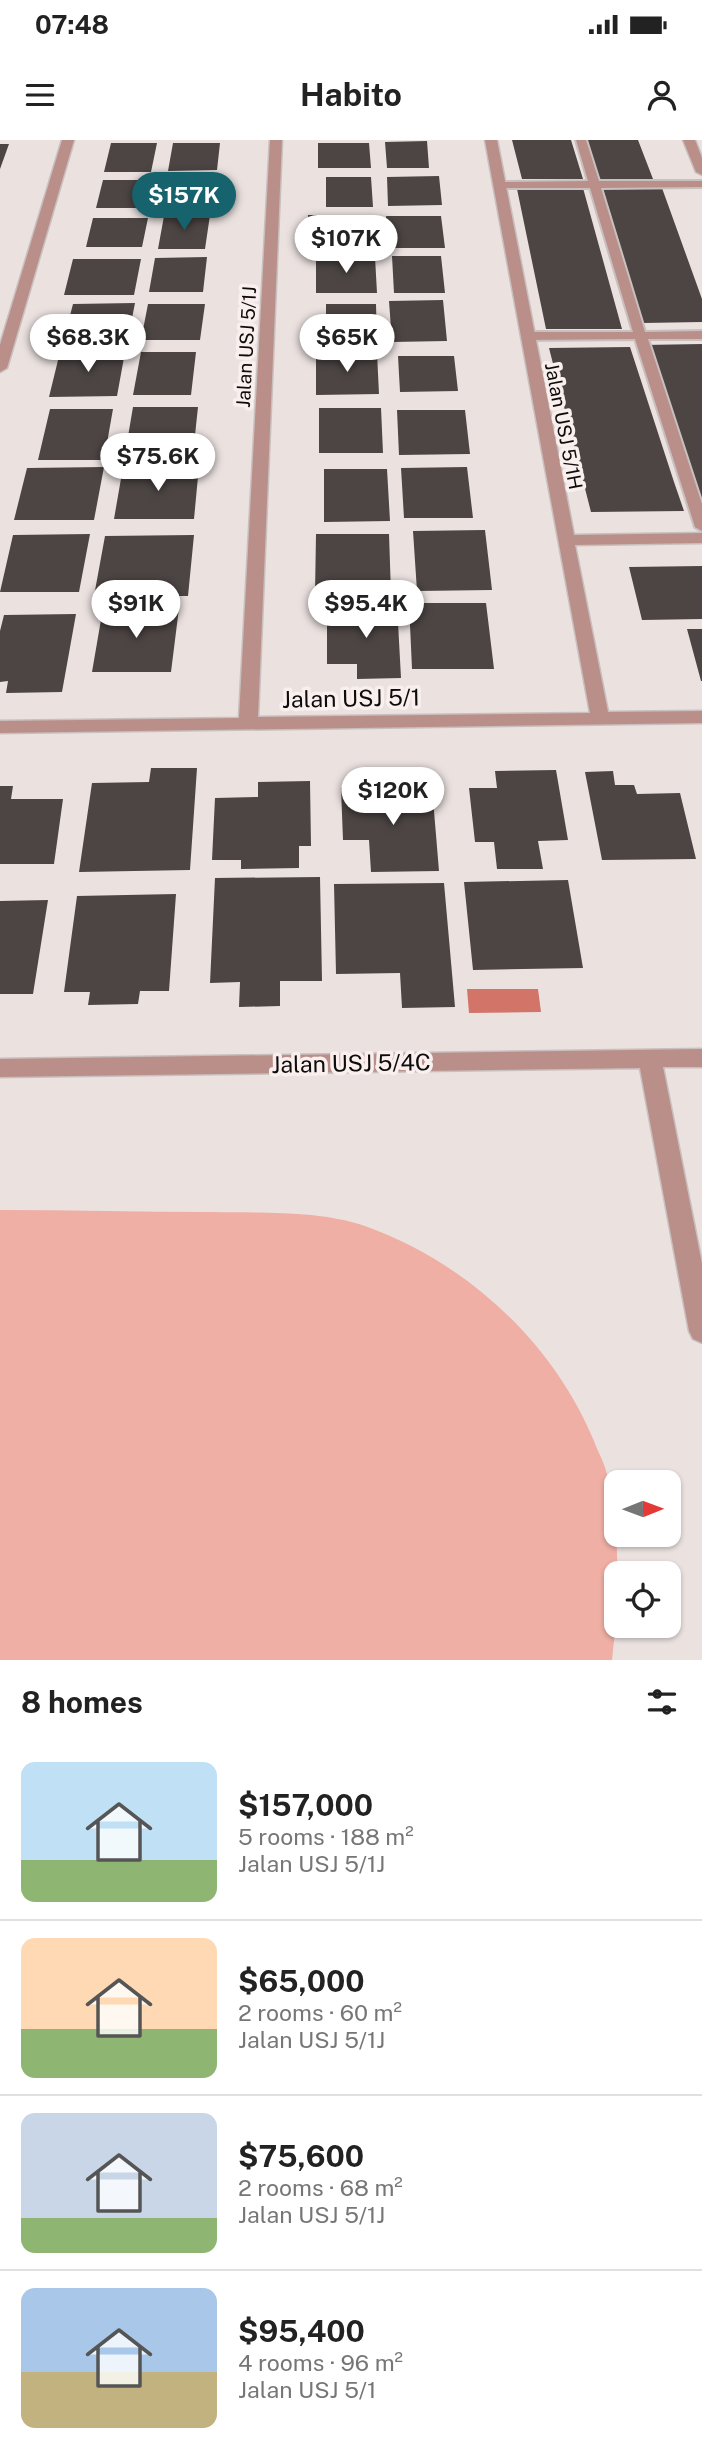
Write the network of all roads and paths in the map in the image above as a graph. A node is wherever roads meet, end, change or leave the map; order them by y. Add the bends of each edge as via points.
1 (68, 140) edge
2 (275, 140) edge
3 (491, 140) edge
4 (581, 140) edge
5 (689, 140) edge
6 (702, 173) edge
7 (595, 184) junction
8 (702, 184) edge
9 (499, 185) junction
10 (640, 335) junction
11 (702, 335) edge
12 (528, 336) junction
13 (0, 368) edge
14 (702, 527) edge
15 (702, 538) edge
16 (566, 540) junction
17 (702, 717) edge
18 (600, 719) junction
19 (248, 723) junction
20 (0, 727) edge
21 (702, 1058) edge
22 (650, 1059) junction
23 (0, 1068) edge
24 (702, 1331) edge

1 - 13 street
2 - 19 street, Jalan USJ 5/1J
3 - 9 street, Jalan USJ 5/1H
4 - 7 lane
5 - 6 street
7 - 8 lane
7 - 9 lane
7 - 10 lane
9 - 12 street, Jalan USJ 5/1H
10 - 11 lane
10 - 12 lane
10 - 14 lane
12 - 16 street, Jalan USJ 5/1H
15 - 16 street
16 - 18 street, Jalan USJ 5/1H
17 - 18 street, Jalan USJ 5/1
18 - 19 street, Jalan USJ 5/1
19 - 20 street, Jalan USJ 5/1
21 - 22 street, Jalan USJ 5/4C
22 - 23 street, Jalan USJ 5/4C
22 - 24 street

